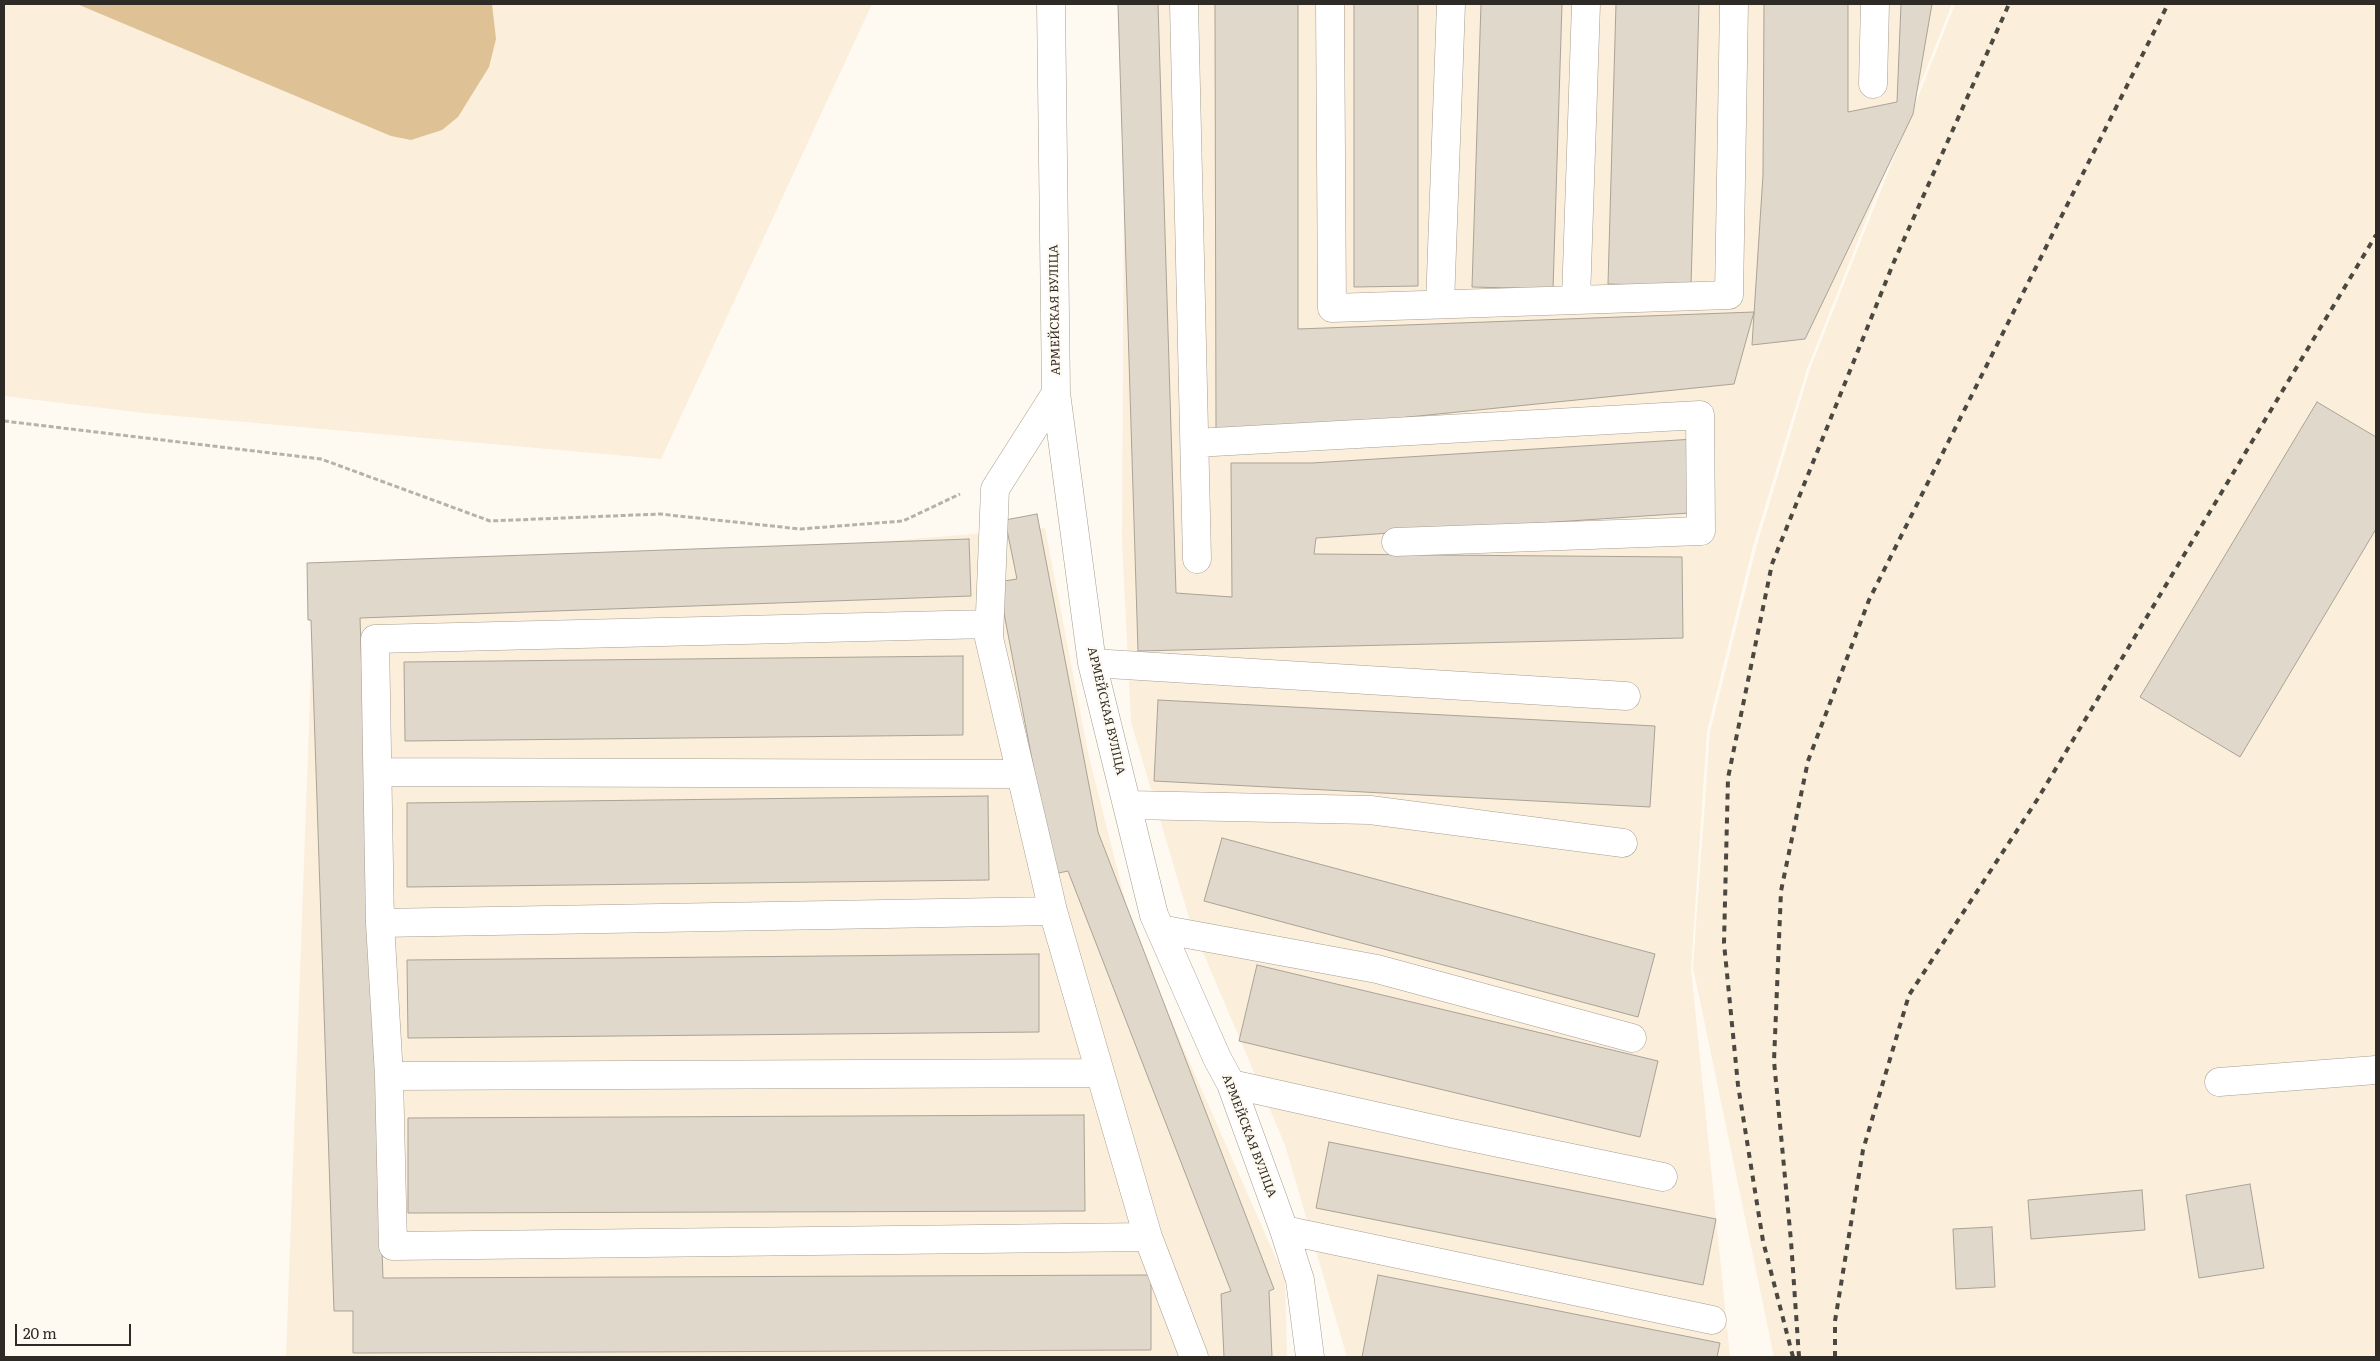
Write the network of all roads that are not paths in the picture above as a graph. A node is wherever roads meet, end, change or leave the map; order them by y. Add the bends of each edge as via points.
1 (1050, 4) edge
2 (1184, 4) edge
3 (1330, 4) edge
4 (1451, 4) edge
5 (1586, 4) edge
6 (1734, 4) edge
7 (1875, 4) edge
8 (1873, 84) dead end
9 (1576, 299) junction
10 (1440, 304) junction
11 (1056, 393) junction
12 (1195, 443) junction
13 (1396, 542) dead end
14 (1197, 560) dead end
15 (989, 624) junction
16 (1092, 663) junction
17 (1626, 696) dead end
18 (378, 772) junction
19 (1021, 774) junction
20 (1128, 805) junction
21 (1623, 843) dead end
22 (1053, 910) junction
23 (380, 924) junction
24 (1160, 929) junction
25 (1632, 1038) dead end
26 (2376, 1070) edge
27 (1100, 1073) junction
28 (389, 1076) junction
29 (2219, 1082) dead end
30 (1231, 1084) junction
31 (1663, 1177) dead end
32 (1284, 1230) junction
33 (1148, 1237) junction
34 (1712, 1320) dead end
35 (1194, 1357) edge
36 (1310, 1357) edge

1 - 11 street, АРМЕЙСКАЯ ВУЛІЦА
2 - 12 street
3 - 10 street via 1332,308
4 - 10 street
5 - 9 street
6 - 9 street via 1729,295
7 - 8 street
9 - 10 street
11 - 15 street via 995,489
11 - 16 street, АРМЕЙСКАЯ ВУЛІЦА
12 - 13 street via 1700,414 1701,531
12 - 14 street
15 - 18 street via 375,639
15 - 19 street via 989,638
16 - 17 street
16 - 20 street, АРМЕЙСКАЯ ВУЛІЦА
18 - 19 street
18 - 23 street
19 - 22 street
20 - 21 street via 1370,810
20 - 24 street, АРМЕЙСКАЯ ВУЛІЦА
22 - 23 street
22 - 27 street
23 - 28 street
24 - 25 street via 1377,968
24 - 30 street, АРМЕЙСКАЯ ВУЛІЦА
26 - 29 street
27 - 28 street
27 - 33 street
28 - 33 street via 393,1246
30 - 31 street via 1450,1134
30 - 32 street, АРМЕЙСКАЯ ВУЛІЦА
32 - 34 street
32 - 36 street, АРМЕЙСКАЯ ВУЛІЦА via 1300,1280
33 - 35 street

